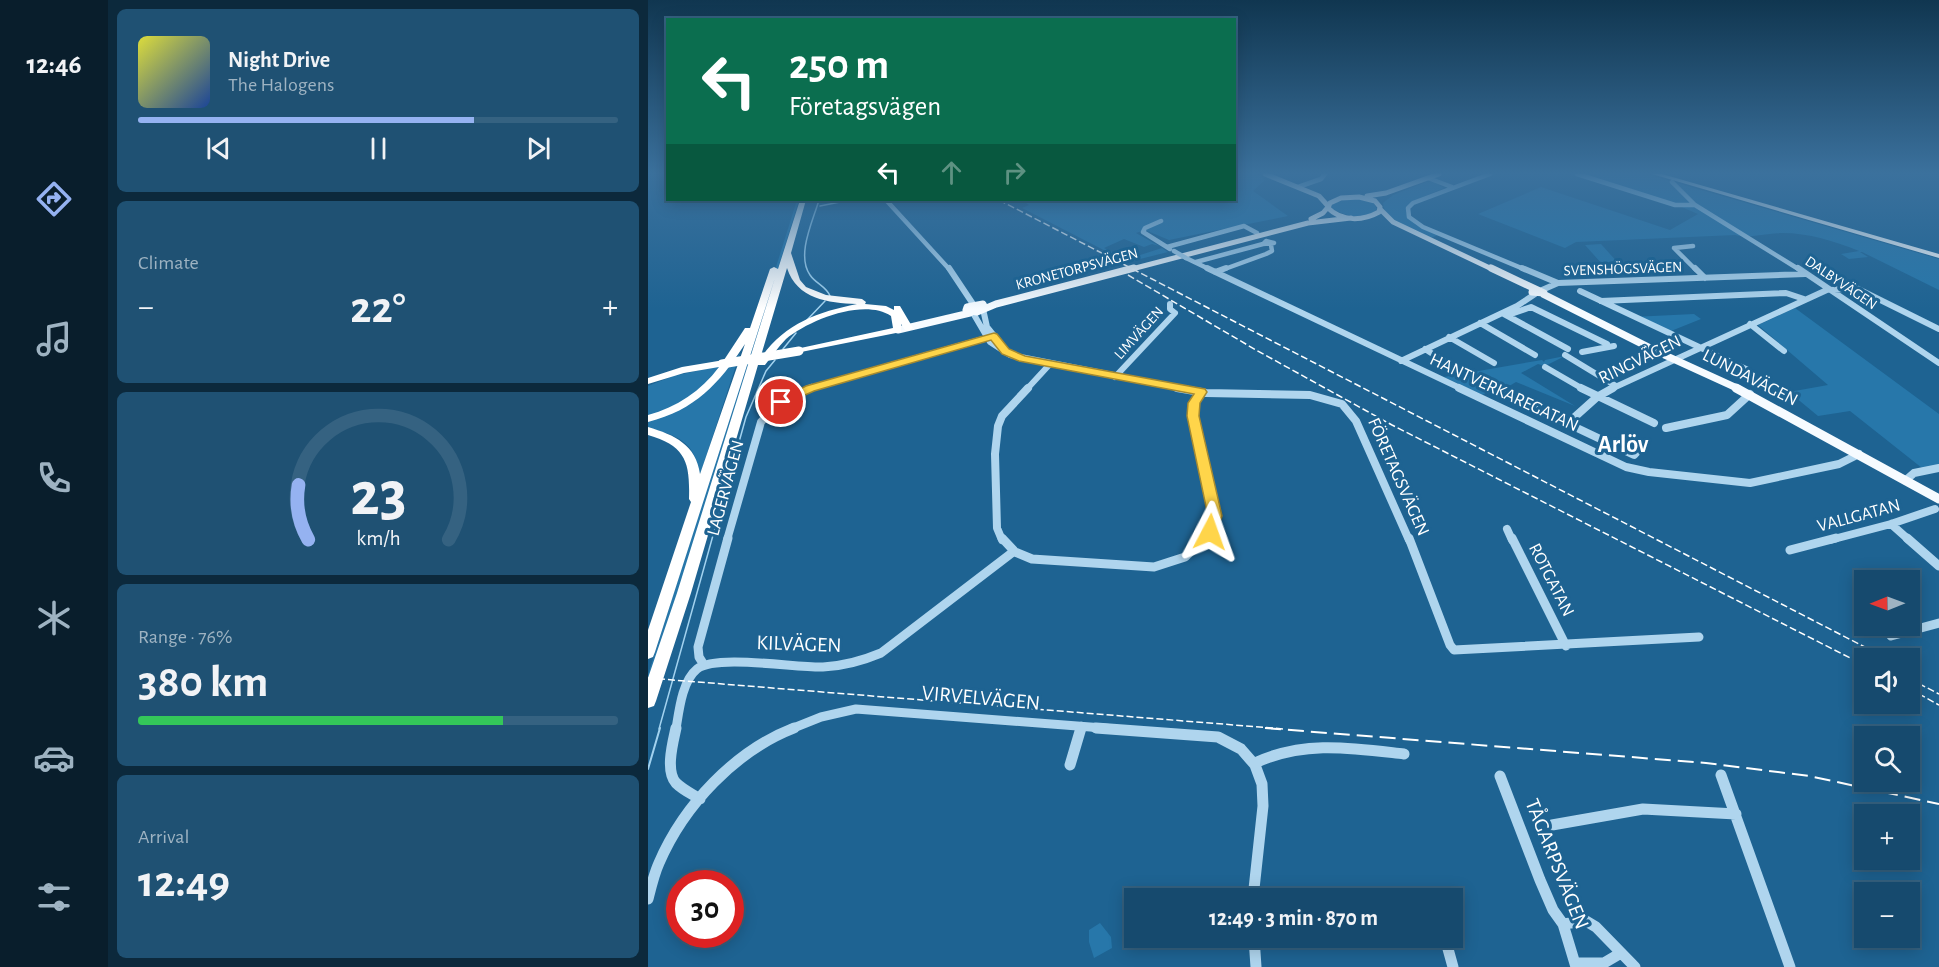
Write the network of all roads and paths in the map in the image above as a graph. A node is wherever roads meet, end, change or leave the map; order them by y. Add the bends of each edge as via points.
1 (790, 219) edge
2 (798, 219) edge
3 (904, 219) edge
4 (1311, 219) edge
5 (1336, 219) edge
6 (1362, 219) edge
7 (1390, 219) edge
8 (1410, 219) edge
9 (1718, 219) edge
10 (1813, 219) edge
11 (1816, 219) edge
12 (1161, 221) dead end
13 (795, 228) junction
14 (1408, 229) junction
15 (1258, 234) junction
16 (1264, 243) junction
17 (1693, 246) dead end
18 (1167, 247) junction
19 (1939, 255) edge
20 (1196, 262) junction
21 (1215, 272) junction
22 (1807, 274) junction
23 (1834, 277) dead end
24 (1706, 278) junction
25 (1558, 283) junction
26 (1855, 288) junction
27 (1830, 290) junction
28 (1534, 291) junction
29 (1580, 291) dead end
30 (1543, 292) junction
31 (1804, 299) junction
32 (1601, 301) junction
33 (1170, 304) dead end
34 (762, 306) junction
35 (976, 308) junction
36 (1505, 314) junction
37 (1480, 323) junction
38 (1750, 324) junction
39 (903, 327) junction
40 (1939, 329) edge
41 (990, 337) junction
42 (1449, 337) junction
43 (1700, 348) junction
44 (1425, 349) junction
45 (1784, 351) dead end
46 (1582, 352) dead end
47 (1535, 355) dead end
48 (1675, 359) junction
49 (1401, 361) junction
50 (1494, 363) dead end
51 (1939, 363) edge
52 (1050, 364) junction
53 (1545, 367) dead end
54 (1456, 369) dead end
55 (1748, 370) dead end
56 (1115, 376) junction
57 (648, 383) edge
58 (1616, 386) junction
59 (1497, 390) dead end
60 (1201, 392) junction
61 (1750, 394) junction
62 (1597, 397) junction
63 (739, 410) junction
64 (648, 419) edge
65 (1568, 423) junction
66 (1654, 423) dead end
67 (1666, 428) dead end
68 (648, 431) edge
69 (1645, 443) dead end
70 (1859, 454) junction
71 (1939, 468) edge
72 (1906, 480) junction
73 (1939, 499) edge
74 (1935, 509) dead end
75 (694, 516) junction
76 (1891, 525) junction
77 (1506, 529) dead end
78 (1790, 550) dead end
79 (1013, 552) junction
80 (1939, 566) edge
81 (1939, 623) edge
82 (1920, 628) edge
83 (1699, 638) dead end
84 (1566, 646) junction
85 (648, 652) edge
86 (704, 665) junction
87 (648, 701) edge
88 (1081, 726) junction
89 (1404, 754) dead end
90 (1255, 763) junction
91 (1070, 765) dead end
92 (1722, 775) dead end
93 (1500, 776) dead end
94 (700, 798) junction
95 (1736, 814) junction
96 (1552, 825) dead end
97 (1254, 888) edge
98 (648, 899) edge
99 (1563, 924) junction
100 (1255, 948) edge
101 (1448, 948) edge
102 (1621, 953) junction
103 (1575, 965) edge
104 (1591, 965) edge
105 (1256, 967) edge
106 (1453, 967) edge
107 (1635, 967) edge
108 (1790, 967) edge

1 - 34 highway
2 - 13 highway
3 - 35 street via 946,263
4 - 15 main road, KRONETORPSVÄGEN
5 - 15 main road, KRONETORPSVÄGEN
6 - 14 main road, LUNDAVÄGEN
7 - 14 main road, LUNDAVÄGEN
8 - 25 street
9 - 22 street, DALBYVÄGEN
10 - 19 highway
11 - 19 highway
12 - 18 street, HANTVERKAREGATAN via 1143,232
13 - 39 highway via 789,264 792,276 802,288 817,296 892,305 900,310
13 - 63 highway
14 - 28 main road, LUNDAVÄGEN
15 - 16 street
15 - 18 street via 1244,226
15 - 35 main road, KRONETORPSVÄGEN
16 - 20 street
16 - 21 street via 1271,245 1268,253
17 - 24 street, SVENSHÖGSVÄGEN via 1674,249
18 - 20 street, HANTVERKAREGATAN, bridge
20 - 21 street, HANTVERKAREGATAN
21 - 49 street, HANTVERKAREGATAN
22 - 24 street, SVENSHÖGSVÄGEN
22 - 27 street, DALBYVÄGEN
23 - 26 street
24 - 25 street, SVENSHÖGSVÄGEN
25 - 30 street, SVENSHÖGSVÄGEN
26 - 27 street, RINGVÄGEN
26 - 40 street
27 - 31 street, RINGVÄGEN
27 - 51 street, DALBYVÄGEN
28 - 30 main road, LUNDAVÄGEN
28 - 36 street
29 - 32 street
30 - 48 main road, LUNDAVÄGEN
31 - 32 street via 1786,293
31 - 38 street, RINGVÄGEN
32 - 43 street
33 - 56 street, LIMVÄGEN via 1175,313
34 - 64 highway via 732,357 709,386 679,408
34 - 75 highway
35 - 39 main road, KRONETORPSVÄGEN
35 - 41 street, FÖRETAGSVÄGEN
35 - 41 street
36 - 37 street
36 - 46 street via 1532,307 1610,345
36 - 58 street
37 - 42 street
37 - 47 street
38 - 43 street, RINGVÄGEN
38 - 45 street
39 - 57 highway, bridge via 682,372
39 - 63 highway via 894,313 874,307 832,313 800,326 780,340 762,362
41 - 52 street, FÖRETAGSVÄGEN via 998,351
41 - 86 street, LAGERVÄGEN via 810,388 786,398 766,416 758,430 698,647
42 - 44 street
42 - 50 street
43 - 48 street, RINGVÄGEN
43 - 55 street
44 - 49 street
44 - 54 street
48 - 58 street, RINGVÄGEN
48 - 61 main road, LUNDAVÄGEN
49 - 70 street, HANTVERKAREGATAN via 1637,470 1750,483 1839,464
52 - 56 street, FÖRETAGSVÄGEN
52 - 79 street via 998,424 998,528 1001,540
53 - 62 street
56 - 60 street, FÖRETAGSVÄGEN
58 - 62 street, RINGVÄGEN
59 - 65 street
60 - 79 street via 1194,403 1193,416 1215,516 1201,546 1181,559 1154,567 1032,560
60 - 84 street, FÖRETAGSVÄGEN via 1310,395 1342,404 1356,421 1402,521 1454,650
61 - 67 street via 1726,415
61 - 70 main road, LUNDAVÄGEN
62 - 65 street, RINGVÄGEN
62 - 66 street
63 - 87 highway
65 - 69 street via 1634,455
68 - 75 highway via 678,441 692,460
70 - 72 main road, LUNDAVÄGEN
71 - 72 street via 1914,473
72 - 73 main road, LUNDAVÄGEN
74 - 76 street, VALLGATAN
75 - 85 highway
76 - 78 street, VALLGATAN
76 - 80 street
77 - 84 street, ROTGATAN
79 - 86 street, KILVÄGEN via 866,661 840,667 722,662
81 - 82 street
83 - 84 street, FÖRETAGSVÄGEN
86 - 94 street via 693,673 686,686 670,759 674,780 680,788
88 - 90 street, VIRVELVÄGEN via 1218,737 1228,740
88 - 91 street
88 - 94 street, VIRVELVÄGEN via 872,710 839,712 807,722 761,746
89 - 90 street via 1310,745 1272,753
90 - 97 street via 1263,783 1263,800
92 - 95 street
93 - 99 street, TÅGARPSVÄGEN via 1540,880
94 - 98 street, VIRVELVÄGEN via 661,857
95 - 96 street via 1643,809
95 - 108 street
99 - 102 street via 1586,921
99 - 103 street, TÅGARPSVÄGEN
100 - 105 street
101 - 106 street
102 - 104 street
102 - 107 street
103 - 104 street

